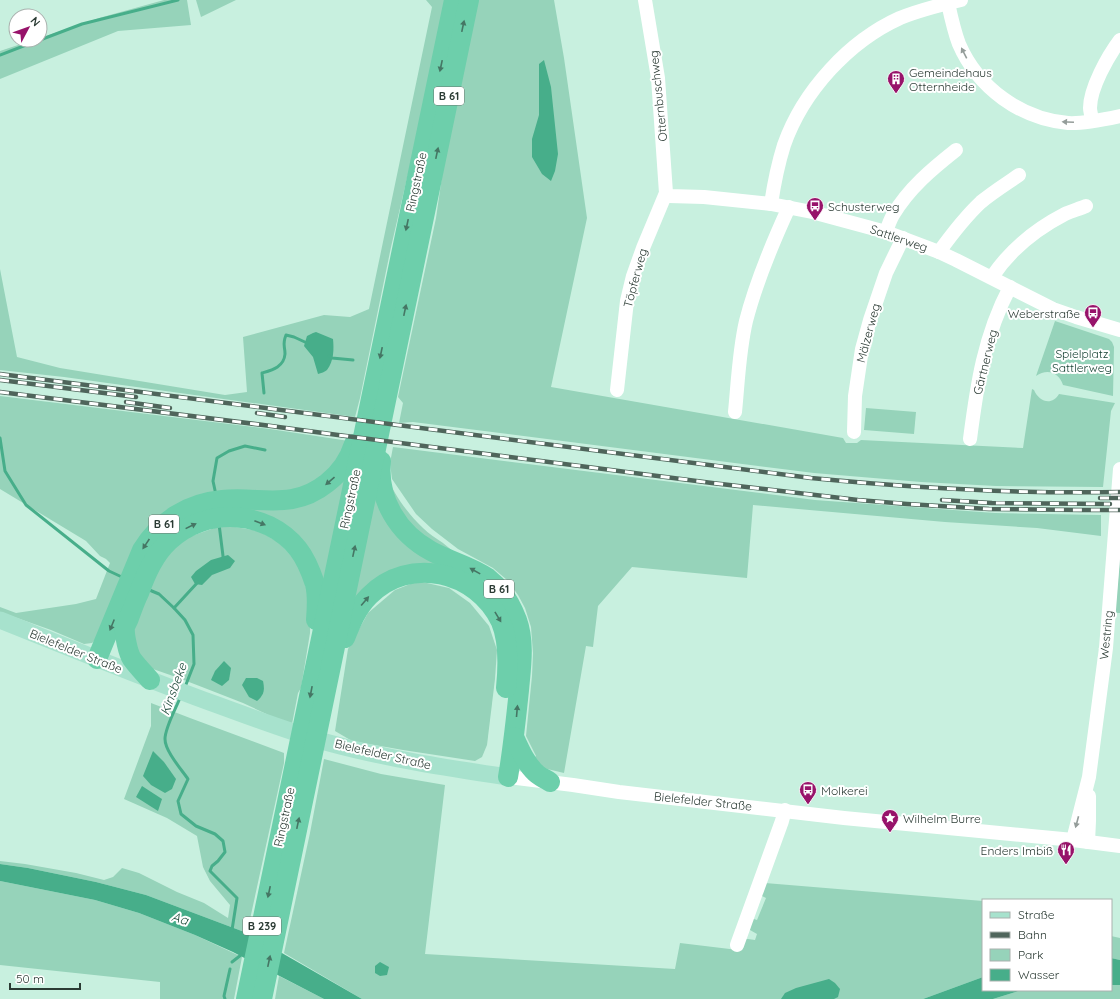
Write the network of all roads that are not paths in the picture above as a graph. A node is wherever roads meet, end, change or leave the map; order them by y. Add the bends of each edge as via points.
1 (454, 0) edge
2 (469, 0) edge
3 (645, 0) edge
4 (955, 2) edge
5 (1120, 40) edge
6 (1120, 116) edge
7 (1092, 121) junction
8 (956, 150) dead end
9 (1019, 175) dead end
10 (666, 193) junction
11 (771, 204) junction
12 (1086, 206) dead end
13 (788, 207) junction
14 (886, 232) junction
15 (902, 238) junction
16 (938, 252) junction
17 (992, 277) junction
18 (1010, 287) junction
19 (1120, 330) edge
20 (617, 390) dead end
21 (735, 412) dead end
22 (375, 416) junction
23 (854, 432) dead end
24 (970, 439) dead end
25 (367, 449) junction
26 (1120, 469) edge
27 (218, 509) junction
28 (132, 592) junction
29 (1115, 605) edge
30 (0, 620) edge
31 (125, 627) junction
32 (103, 661) junction
33 (323, 668) junction
34 (150, 680) junction
35 (514, 737) junction
36 (501, 776) junction
37 (1089, 777) junction
38 (550, 782) junction
39 (784, 810) junction
40 (1073, 840) junction
41 (1088, 842) junction
42 (1120, 846) edge
43 (283, 857) junction
44 (737, 945) dead end
45 (246, 999) edge
46 (262, 999) edge

1 -> 22 highway, Ringstraße / B 61
22 -> 2 highway, Ringstraße / B 61
3 - 10 street, Otternbuschweg via 658,78
7 -> 4 street via 1070,123 1052,120 1025,112 996,93 981,79 959,44 952,20
4 - 11 street via 918,11 884,26 851,50 822,79 807,100 784,144
5 - 7 street via 1107,60 1094,90 1090,108
6 - 7 street
8 - 14 street via 913,188 893,216
9 - 16 street via 968,214
10 - 11 street, Sattlerweg via 669,196
10 - 20 street, Töpferweg via 633,276 627,301
11 - 13 street, Sattlerweg
12 - 17 street via 1046,225 1028,238 1000,264
13 - 14 street, Sattlerweg
13 - 21 street via 771,245 746,322 740,351
14 - 15 street, Sattlerweg
15 - 16 street, Sattlerweg
15 - 23 street, Mälzerweg via 886,273 862,349 855,396
16 - 17 street, Sattlerweg
17 - 18 street, Sattlerweg
18 - 19 street, Sattlerweg via 1053,309
18 - 24 street, Gärtnerweg via 1001,303 988,340 978,382
22 - 25 highway, Ringstraße / B 61
25 -> 27 highway, B 61 via 347,462 319,490 305,496 270,501 233,499
25 - 33 highway, Ringstraße / B 61
35 -> 25 highway, B 61 via 521,640 518,622 510,605 488,578 431,551 404,530 386,502 380,472
26 - 29 street, Westring
27 - 28 highway, B 61 via 188,508 162,526 142,550 140,571
27 -> 33 highway via 229,516 269,526 285,536 298,549 308,565 315,586 318,605 315,632
28 - 31 highway
28 -> 32 highway
29 - 37 street, Westring via 1106,648
30 - 32 main road, Bielefelder Straße
31 - 32 highway
31 - 34 highway via 131,658
32 - 34 main road, Bielefelder Straße
33 -> 36 highway via 339,662 342,644 358,609 380,586 395,578 426,572 445,575 463,582 490,604 501,623 506,643 508,672 499,747
33 - 43 highway, Ringstraße / B 239
34 - 36 main road, Bielefelder Straße via 266,723 331,743 384,756
35 - 36 highway, B 61
35 - 38 highway via 537,774
36 - 38 street, Bielefelder Straße
37 -> 40 street, Westring
37 - 41 street, Westring
38 - 39 street, Bielefelder Straße
39 - 40 street, Bielefelder Straße
39 - 44 street
40 - 41 street, Bielefelder Straße
41 - 42 street, Bielefelder Straße
43 -> 45 highway, Ringstraße / B 239
46 -> 43 highway, Ringstraße / B 239

